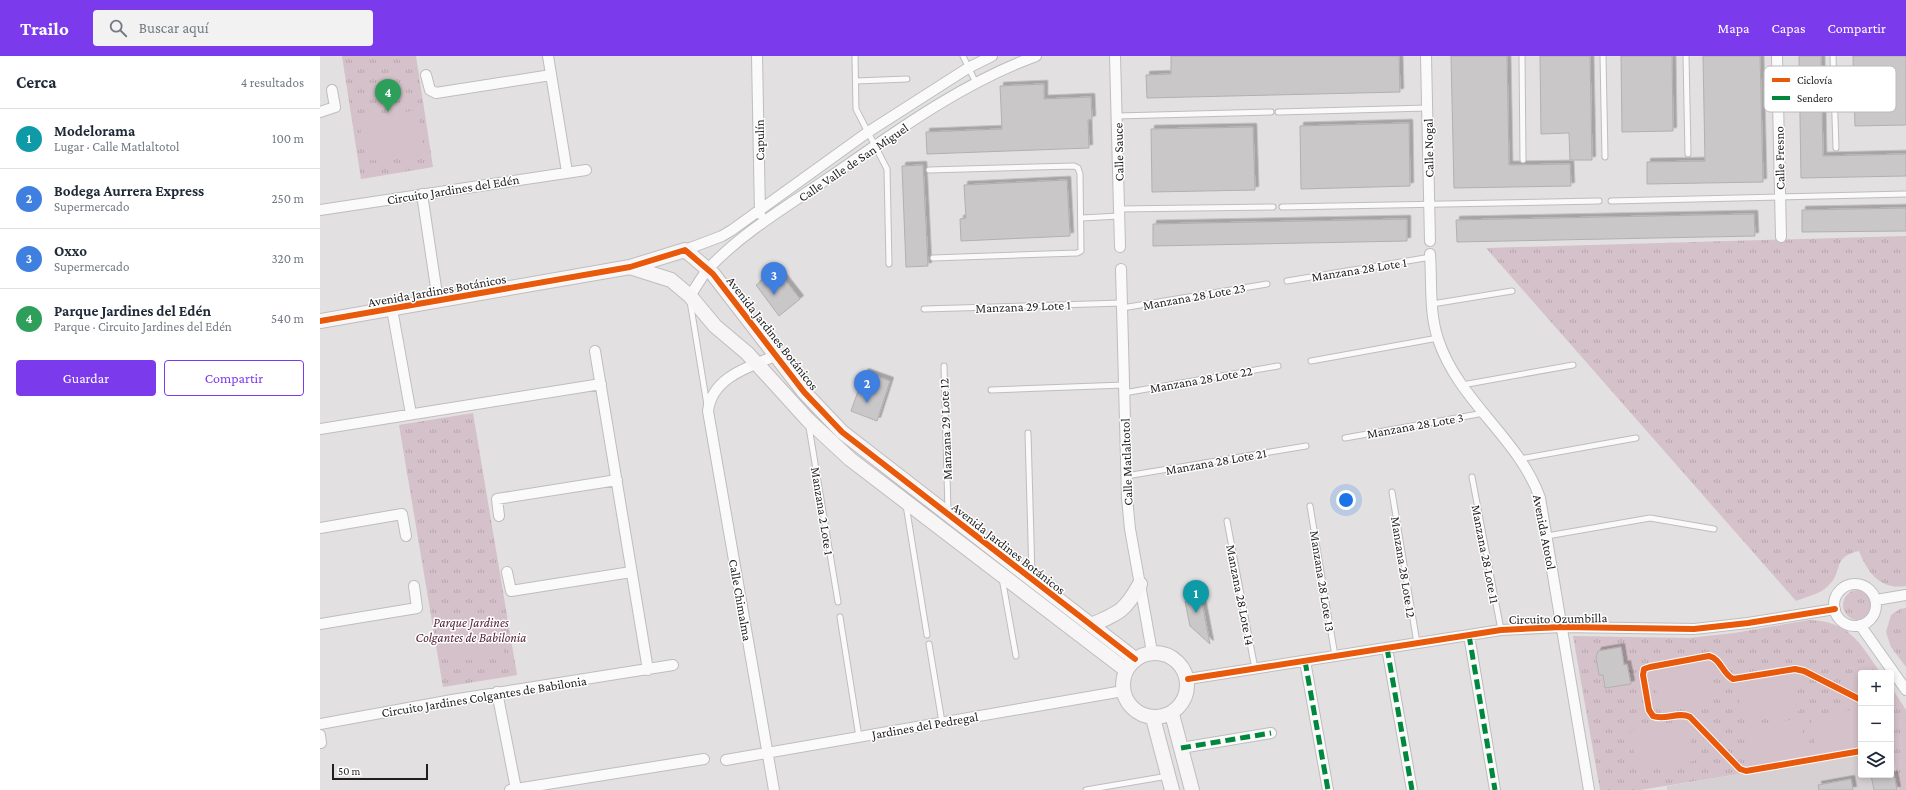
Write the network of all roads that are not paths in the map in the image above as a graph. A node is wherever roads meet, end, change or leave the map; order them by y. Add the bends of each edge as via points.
1 (548, 56) edge
2 (757, 56) edge
3 (856, 56) edge
4 (963, 56) edge
5 (992, 56) edge
6 (1036, 56) edge
7 (1115, 56) edge
8 (1426, 56) edge
9 (1522, 56) edge
10 (1603, 56) edge
11 (1686, 56) edge
12 (1777, 56) edge
13 (1833, 56) edge
14 (1777, 66) edge
15 (1833, 66) edge
16 (968, 68) junction
17 (426, 75) dead end
18 (551, 75) junction
19 (907, 79) dead end
20 (856, 81) junction
21 (976, 83) junction
22 (332, 90) dead end
23 (1427, 108) junction
24 (320, 112) edge
25 (1271, 112) dead end
26 (1278, 112) dead end
27 (1778, 112) edge
28 (1835, 112) edge
29 (1117, 116) junction
30 (868, 132) junction
31 (875, 145) junction
32 (1836, 148) dead end
33 (1688, 154) dead end
34 (1605, 157) dead end
35 (1523, 160) dead end
36 (586, 170) dead end
37 (929, 170) dead end
38 (567, 172) junction
39 (422, 194) junction
40 (1906, 194) edge
41 (1780, 197) junction
42 (1600, 201) dead end
43 (1611, 201) dead end
44 (1429, 205) junction
45 (1273, 207) dead end
46 (1282, 207) dead end
47 (760, 209) junction
48 (320, 210) edge
49 (1119, 213) junction
50 (1082, 218) junction
51 (760, 225) junction
52 (722, 236) junction
53 (1781, 237) dead end
54 (1430, 241) dead end
55 (1120, 247) dead end
56 (730, 248) junction
57 (685, 250) junction
58 (1430, 256) joint
59 (933, 258) dead end
60 (889, 264) dead end
61 (630, 267) junction
62 (708, 269) junction
63 (1121, 269) dead end
64 (1287, 281) dead end
65 (1267, 284) dead end
66 (1512, 290) dead end
67 (690, 296) junction
68 (438, 301) junction
69 (1432, 304) junction
70 (1122, 305) junction
71 (392, 309) junction
72 (924, 309) dead end
73 (320, 321) edge
74 (755, 330) junction
75 (1438, 338) junction
76 (734, 341) junction
77 (595, 351) dead end
78 (775, 356) junction
79 (1311, 360) dead end
80 (757, 364) junction
81 (1573, 364) dead end
82 (944, 366) dead end
83 (1278, 366) dead end
84 (601, 384) junction
85 (1462, 385) junction
86 (1124, 389) junction
87 (991, 390) dead end
88 (708, 411) junction
89 (1484, 413) junction
90 (411, 414) junction
91 (808, 420) junction
92 (320, 429) edge
93 (1028, 433) dead end
94 (1345, 438) dead end
95 (1636, 438) dead end
96 (1306, 446) dead end
97 (1520, 459) junction
98 (1126, 476) junction
99 (1472, 477) dead end
100 (617, 480) junction
101 (1392, 492) dead end
102 (905, 502) junction
103 (1310, 506) dead end
104 (948, 515) junction
105 (499, 516) dead end
106 (1227, 521) dead end
107 (320, 528) edge
108 (1714, 529) dead end
109 (406, 536) dead end
110 (1547, 536) junction
111 (507, 572) dead end
112 (631, 572) junction
113 (1001, 575) junction
114 (1032, 580) junction
115 (1140, 584) junction
116 (414, 586) dead end
117 (1906, 595) edge
118 (1876, 600) junction
119 (838, 602) dead end
120 (1835, 609) junction
121 (840, 617) dead end
122 (320, 624) edge
123 (1090, 624) junction
124 (1860, 625) junction
125 (1562, 627) junction
126 (1500, 630) junction
127 (927, 635) dead end
128 (1469, 635) junction
129 (1417, 643) junction
130 (929, 644) dead end
131 (1386, 648) junction
132 (1152, 652) junction
133 (1016, 656) dead end
134 (1335, 656) junction
135 (1135, 659) junction
136 (1305, 661) junction
137 (672, 665) dead end
138 (1255, 669) junction
139 (648, 670) junction
140 (1126, 670) junction
141 (1188, 680) junction
142 (1906, 690) edge
143 (1123, 691) junction
144 (497, 692) junction
145 (1172, 714) junction
146 (1153, 718) junction
147 (942, 722) junction
148 (320, 724) edge
149 (1271, 733) dead end
150 (859, 737) junction
151 (1181, 748) junction
152 (768, 753) junction
153 (704, 760) dead end
154 (726, 760) dead end
155 (1169, 776) junction
156 (513, 790) edge
157 (774, 790) edge
158 (1086, 790) edge
159 (1172, 790) edge
160 (1192, 790) edge
161 (1328, 790) edge
162 (1412, 790) edge
163 (1494, 790) edge
164 (1589, 790) edge

1 - 18 street
2 - 47 street, Capulín
3 - 20 lane
4 - 16 lane
5 - 16 street, Calle Valle de San Miguel
6 - 21 street, Calle Valle de San Miguel via 1010,65
7 - 29 street, Calle Sauce
8 - 23 street, Calle Nogal
9 - 35 lane
10 - 34 lane
11 - 33 lane
12 - 14 street, Calle Fresno
13 - 15 lane
16 - 21 lane
16 - 30 street, Calle Valle de San Miguel
17 - 18 street via 430,90 436,93
18 - 38 street
19 - 20 lane
20 - 30 lane via 856,109
21 - 31 street, Calle Valle de San Miguel
22 - 24 street via 335,108
23 - 26 lane
23 - 44 street, Calle Nogal
25 - 29 lane
27 - 41 street, Calle Fresno
28 - 32 lane
29 - 49 street, Calle Sauce
30 - 31 lane
30 - 47 street, Calle Valle de San Miguel
31 - 51 street, Calle Valle de San Miguel
31 - 60 lane via 887,169
36 - 38 street, Circuito Jardines del Edén
37 - 50 lane via 1077,166 1080,174
38 - 39 street, Circuito Jardines del Edén
39 - 48 street, Circuito Jardines del Edén
39 - 68 street
40 - 41 lane
41 - 43 lane
41 - 53 street, Calle Fresno
42 - 44 lane
44 - 46 lane
44 - 54 street, Calle Nogal
45 - 49 lane
47 - 51 street, Capulín
47 - 52 street, Calle Valle de San Miguel
49 - 50 lane
49 - 55 street, Calle Sauce
50 - 59 lane via 1082,249 1079,253
51 - 56 street, Calle Valle de San Miguel
52 - 56 lane
52 - 57 street, Calle Valle de San Miguel
56 - 62 street, Calle Valle de San Miguel
57 - 61 street, Avenida Jardines Botánicos
57 - 62 street, Avenida Jardines Botánicos
58 - 64 lane, Manzana 28 Lote 1
58 - 69 street, Avenida Atotol
61 - 67 street, Avenida Jardines Botánicos via 671,280
61 - 68 street, Avenida Jardines Botánicos
62 - 67 street, Calle Valle de San Miguel
62 - 74 street, Avenida Jardines Botánicos
63 - 70 street, Calle Matlaltotol
65 - 70 lane, Manzana 28 Lote 23
66 - 69 lane
67 - 76 street, Avenida Jardines Botánicos via 715,326
67 - 88 lane, Calle Chimalma via 690,309
68 - 71 street, Avenida Jardines Botánicos
69 - 75 street, Avenida Atotol
70 - 72 lane, Manzana 29 Lote 1
70 - 86 street, Calle Matlaltotol
71 - 73 street, Avenida Jardines Botánicos
71 - 90 street
74 - 76 street
74 - 78 street, Avenida Jardines Botánicos
75 - 79 lane
75 - 85 street, Avenida Atotol
76 - 80 street, Avenida Jardines Botánicos
77 - 84 street
78 - 80 street, Calle Chimalma
78 - 104 street, Avenida Jardines Botánicos via 819,409 842,432
80 - 88 street, Calle Chimalma via 723,382 714,393
80 - 91 street, Avenida Jardines Botánicos
81 - 85 lane
82 - 104 lane, Manzana 29 Lote 12
83 - 86 lane, Manzana 28 Lote 22
84 - 90 street
84 - 100 street
85 - 89 street, Avenida Atotol
86 - 87 lane, Manzana 28 Lote 22
86 - 98 street, Calle Matlaltotol
88 - 152 street, Calle Chimalma
89 - 94 lane, Manzana 28 Lote 3
89 - 97 street, Avenida Atotol
90 - 92 street
91 - 102 street, Avenida Jardines Botánicos via 850,459
91 - 119 lane, Manzana 2 Lote 1
93 - 114 lane
95 - 97 lane
96 - 98 lane, Manzana 28 Lote 21
97 - 110 street, Avenida Atotol via 1536,486
98 - 115 street, Calle Matlaltotol via 1128,513
99 - 126 lane, Manzana 28 Lote 11
100 - 105 street via 497,499
100 - 112 street
101 - 129 lane, Manzana 28 Lote 12
102 - 113 street, Avenida Jardines Botánicos
102 - 127 lane
103 - 134 lane, Manzana 28 Lote 13
104 - 114 street, Avenida Jardines Botánicos
106 - 138 lane, Manzana 28 Lote 14
107 - 109 street via 402,514
108 - 110 lane via 1650,518
110 - 125 street, Avenida Atotol
111 - 112 street via 511,591
112 - 139 street
113 - 133 lane
113 - 140 street, Avenida Jardines Botánicos
114 - 123 street, Avenida Jardines Botánicos
115 - 123 street via 1129,603 1114,615
115 - 132 street, Calle Matlaltotol
116 - 122 street via 417,608
117 - 118 street
118 - 120 street via 1867,587 1851,584 1838,593
118 - 124 street via 1873,616
120 - 124 street via 1844,622
120 - 125 street, Circuito Ozumbilla via 1694,629
121 - 150 lane
123 - 135 street, Avenida Jardines Botánicos
124 - 142 street
125 - 126 street, Circuito Ozumbilla
125 - 164 street, Avenida Atotol
126 - 128 street, Circuito Ozumbilla
128 - 129 street, Circuito Ozumbilla
128 - 163 street
129 - 131 street, Circuito Ozumbilla
130 - 147 lane
131 - 134 street, Circuito Ozumbilla
131 - 162 street
132 - 135 street
132 - 141 street via 1168,655 1177,661
134 - 136 street, Circuito Ozumbilla
135 - 140 street
136 - 138 street, Circuito Ozumbilla
136 - 161 street
137 - 139 street, Circuito Jardines Colgantes de Babilonia
138 - 141 street, Circuito Ozumbilla
139 - 144 street, Circuito Jardines Colgantes de Babilonia
140 - 143 street
141 - 145 street via 1185,699
143 - 146 street via 1129,704 1140,714
143 - 147 street, Jardines del Pedregal
144 - 148 street, Circuito Jardines Colgantes de Babilonia
144 - 156 street
145 - 146 street
145 - 151 street
146 - 155 street
147 - 150 street, Jardines del Pedregal
149 - 151 street
150 - 152 street, Jardines del Pedregal
151 - 160 street
152 - 154 street, Jardines del Pedregal
152 - 157 street, Calle Chimalma
153 - 156 street
155 - 158 lane
155 - 159 street

